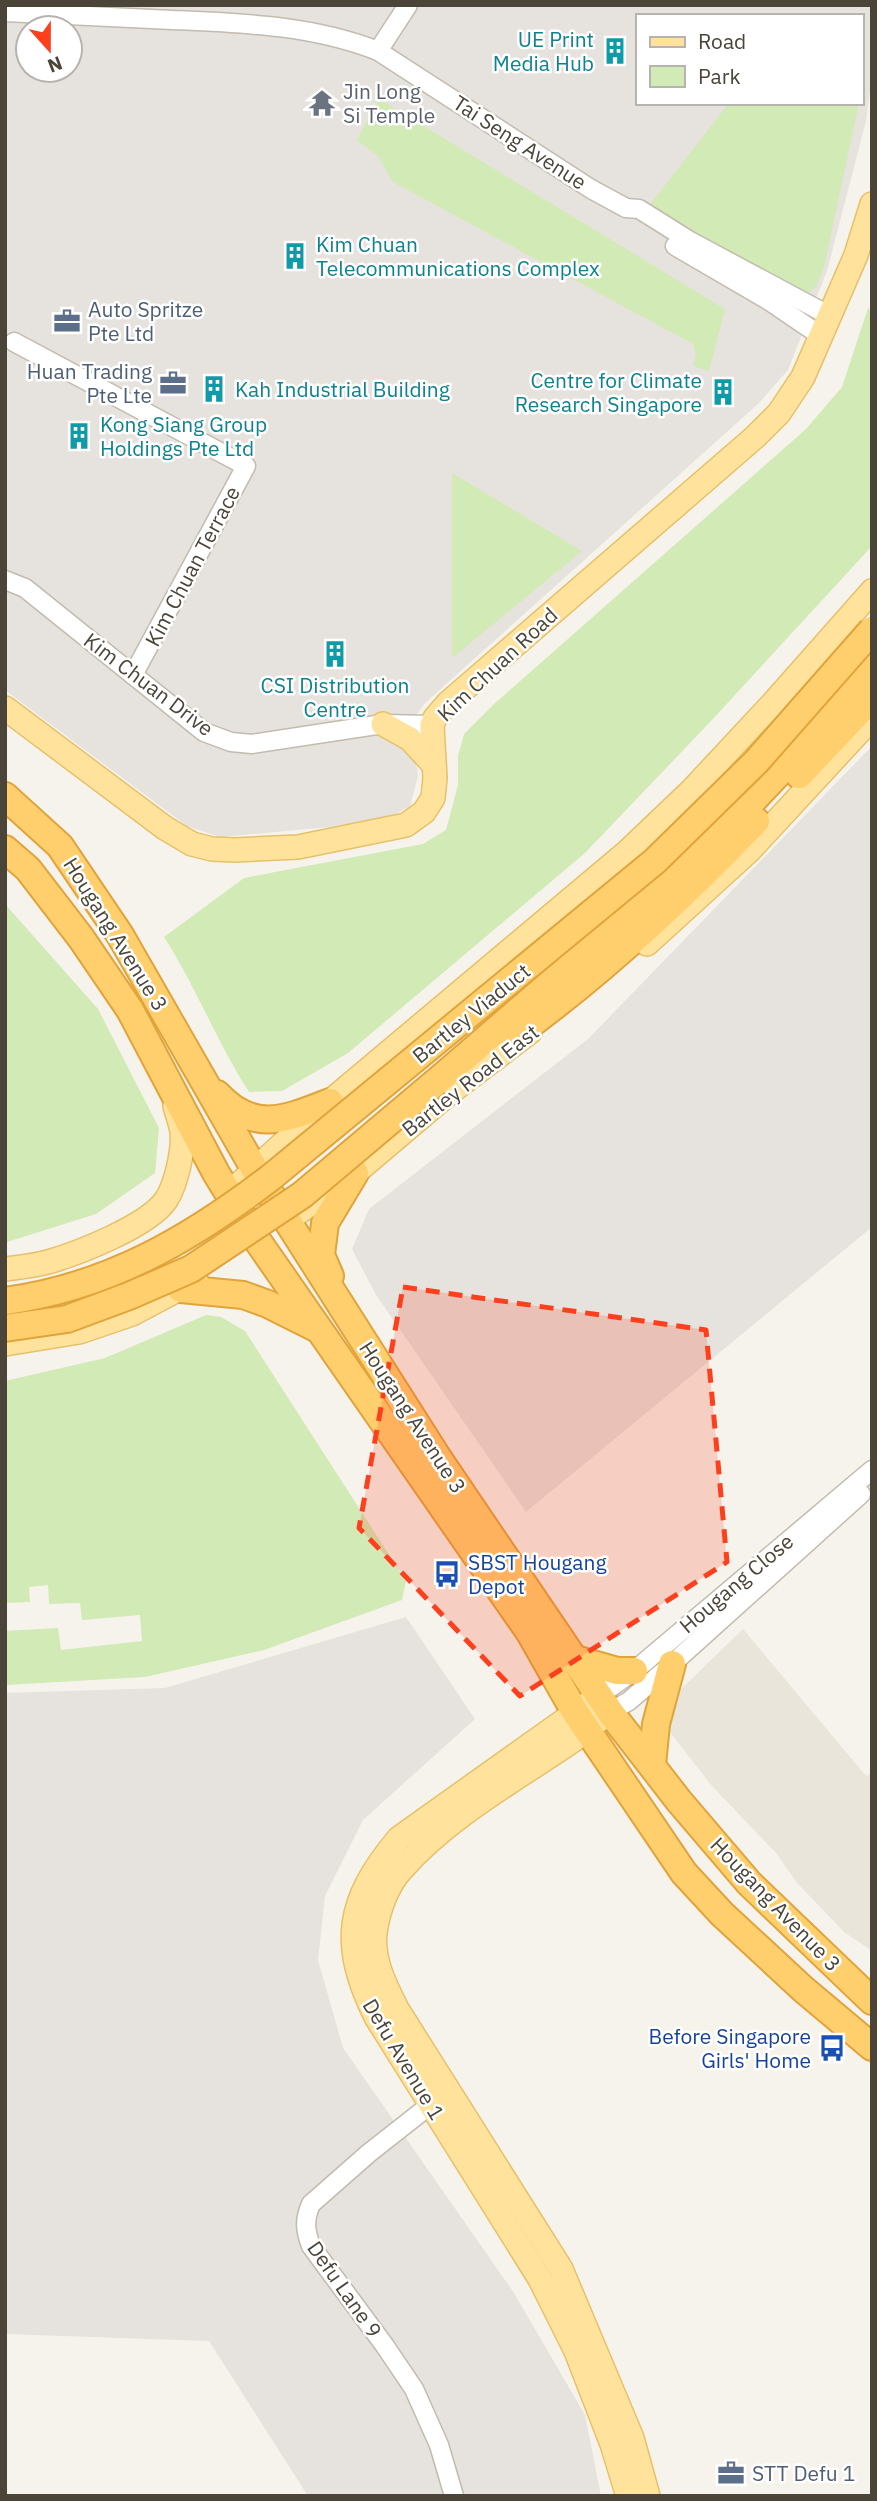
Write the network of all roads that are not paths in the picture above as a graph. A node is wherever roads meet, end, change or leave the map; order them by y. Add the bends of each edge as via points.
1 (408, 5) edge
2 (5, 12) edge
3 (378, 51) junction
4 (872, 204) edge
5 (825, 326) junction
6 (14, 342) dead end
7 (5, 580) edge
8 (872, 590) edge
9 (872, 630) edge
10 (872, 664) edge
11 (133, 675) junction
12 (872, 698) edge
13 (5, 708) edge
14 (872, 718) edge
15 (383, 724) junction
16 (432, 725) junction
17 (434, 765) junction
18 (5, 796) edge
19 (5, 849) edge
20 (199, 1074) junction
21 (436, 1082) junction
22 (170, 1090) junction
23 (330, 1102) junction
24 (255, 1170) junction
25 (355, 1173) junction
26 (228, 1194) junction
27 (287, 1220) junction
28 (257, 1240) junction
29 (8, 1264) edge
30 (181, 1289) junction
31 (5, 1301) edge
32 (348, 1316) junction
33 (5, 1328) edge
34 (317, 1329) junction
35 (5, 1344) edge
36 (872, 1470) edge
37 (872, 1485) edge
38 (575, 1659) junction
39 (672, 1664) junction
40 (634, 1671) junction
41 (605, 1703) junction
42 (581, 1720) junction
43 (653, 1765) junction
44 (862, 1986) edge
45 (872, 2001) edge
46 (872, 2047) edge
47 (440, 2097) junction
48 (454, 2496) edge
49 (628, 2496) edge
50 (648, 2496) edge

1 - 3 street
2 - 3 street, Tai Seng Avenue via 302,29 346,38
3 - 5 street, Tai Seng Avenue via 591,189 626,208 639,209
4 - 5 main road, Kim Chuan Road
5 - 16 main road, Kim Chuan Road via 803,377 771,421 448,704
6 - 11 street, Kim Chuan Terrace via 246,466
7 - 11 street, Kim Chuan Drive via 24,588
8 - 23 main road via 691,791 627,852
9 - 31 highway, Bartley Viaduct, bridge via 755,762 655,861 270,1178 206,1225 154,1255 76,1286
10 - 21 highway, Bartley Viaduct via 740,814
11 - 15 street, Kim Chuan Drive via 204,732 231,742 252,744
12 - 21 highway via 688,891 559,1004 482,1059
13 - 17 main road, Kim Chuan Road via 165,828 192,844 212,849 299,847 405,825 424,812 433,798
14 - 25 main road, Bartley Road East via 750,851 678,918 625,963 494,1058
15 - 16 street, Kim Chuan Drive
15 - 17 main road via 410,739
16 - 17 main road, Kim Chuan Road
18 - 20 highway, Hougang Avenue 3 via 60,846 120,935
19 - 22 highway, Hougang Avenue 3 via 27,869 130,1010
20 - 23 highway via 227,1105 254,1118 287,1118
20 - 24 highway, Hougang Avenue 3
21 - 33 highway, Bartley Viaduct, bridge via 302,1195 191,1269 67,1319
22 - 26 highway, Hougang Avenue 3
22 - 29 main road via 182,1133 179,1164 166,1199 148,1217 117,1235 47,1262
23 - 24 main road
24 - 26 main road
24 - 27 highway, Hougang Avenue 3
25 - 27 main road, Bartley Road East
25 - 32 highway via 325,1223 321,1255
26 - 28 highway, Hougang Avenue 3
27 - 28 main road, Bartley Road East
27 - 32 highway, Hougang Avenue 3
28 - 30 main road, Bartley Road East
28 - 34 highway, Hougang Avenue 3
30 - 34 highway via 243,1295
30 - 35 main road, Bartley Road East via 132,1314 79,1332
32 - 38 highway, Hougang Avenue 3
34 - 42 highway, Hougang Avenue 3 via 530,1633
36 - 40 street, Hougang Close
37 - 39 street, Hougang Close
38 - 40 highway
38 - 41 highway, Hougang Avenue 3
39 - 41 street, Hougang Close via 629,1701
39 - 43 highway via 656,1724
40 - 41 street, Hougang Close
41 - 42 main road, Defu Avenue 1
41 - 43 highway, Hougang Avenue 3
42 - 46 highway, Hougang Avenue 3 via 684,1873 803,1989
42 - 47 main road, Defu Avenue 1 via 399,1838 366,1885 351,1933 360,1985 376,2017
43 - 44 highway, Hougang Avenue 3 via 749,1883
44 - 45 highway, Hougang Avenue 3
47 - 48 street, Defu Lane 9 via 311,2204 305,2230 311,2246 414,2389 439,2445
47 - 49 main road, Defu Avenue 1 via 576,2351
47 - 50 main road, Defu Avenue 1 via 561,2269 632,2438

